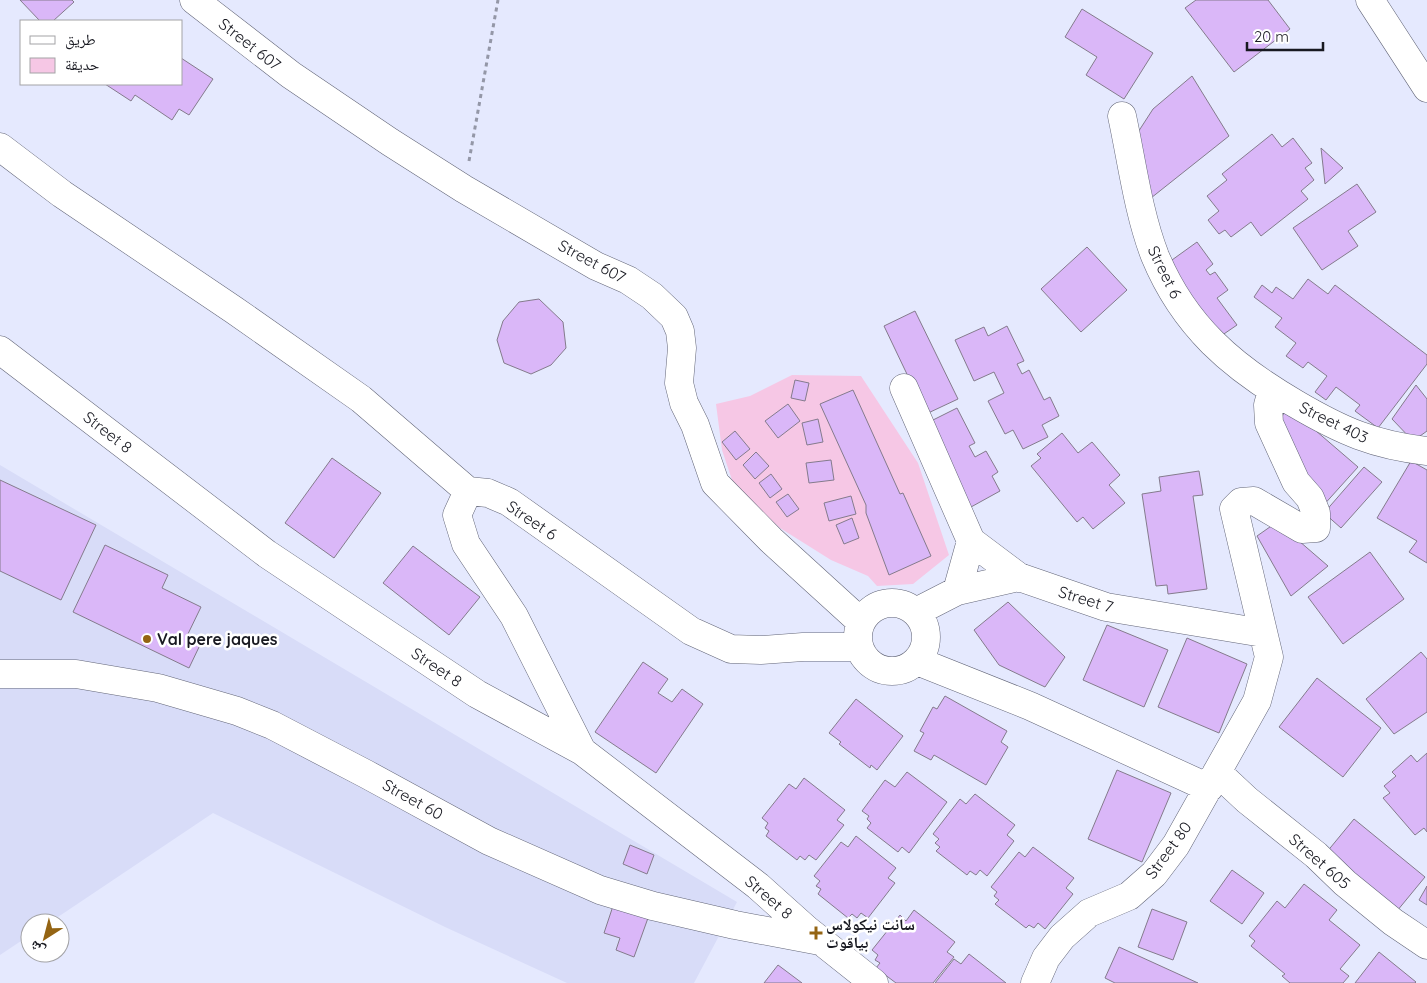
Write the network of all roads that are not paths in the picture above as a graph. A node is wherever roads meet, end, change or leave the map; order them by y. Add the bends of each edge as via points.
1 (194, 0) edge
2 (1370, 0) edge
3 (1427, 88) edge
4 (1122, 116) dead end
5 (0, 147) edge
6 (0, 350) edge
7 (904, 388) dead end
8 (1272, 391) junction
9 (1427, 451) edge
10 (468, 492) junction
11 (971, 541) junction
12 (1019, 577) junction
13 (957, 592) junction
14 (916, 612) junction
15 (1263, 633) junction
16 (860, 635) junction
17 (917, 661) junction
18 (0, 674) edge
19 (582, 751) junction
20 (1213, 780) junction
21 (824, 942) junction
22 (1427, 945) edge
23 (874, 983) edge
24 (1035, 983) edge

1 - 16 street, Street 607 via 291,75 390,142 464,189 652,296 674,317 680,331 679,383 715,483
2 - 3 street
4 - 8 street, Street 6 via 1144,222 1155,256 1171,289 1215,346
5 - 10 street via 62,194 361,399
6 - 19 street, Street 8 via 267,554 477,694
7 - 11 street
8 - 9 street, Street 403 via 1361,438 1398,448
8 - 15 street, Street 80 via 1268,405 1269,423 1296,482 1310,498 1316,513 1316,528 1302,529 1254,501 1241,502 1234,508
10 - 16 street, Street 6 via 488,493 509,502 691,630 731,649 802,647
10 - 19 street via 457,515 466,544 514,616
11 - 12 street
11 - 13 street
12 - 13 street
12 - 15 street, Street 7 via 1106,606
13 - 14 street
14 - 16 street via 892,602 879,605 868,612
14 - 17 street via 925,627 926,636 926,645
15 - 20 street, Street 80 via 1269,657 1257,701
16 - 17 street via 869,662 884,670 902,670
17 - 20 street, Street 605
18 - 21 street, Street 60 via 76,674 158,688 236,711 349,765 489,841 600,890 718,922
19 - 21 street, Street 8 via 758,886
20 - 22 street, Street 605 via 1247,800 1393,922
20 - 24 street, Street 80 via 1176,845 1154,874 1128,896 1089,913 1062,937 1046,958
21 - 23 street, Street 8

